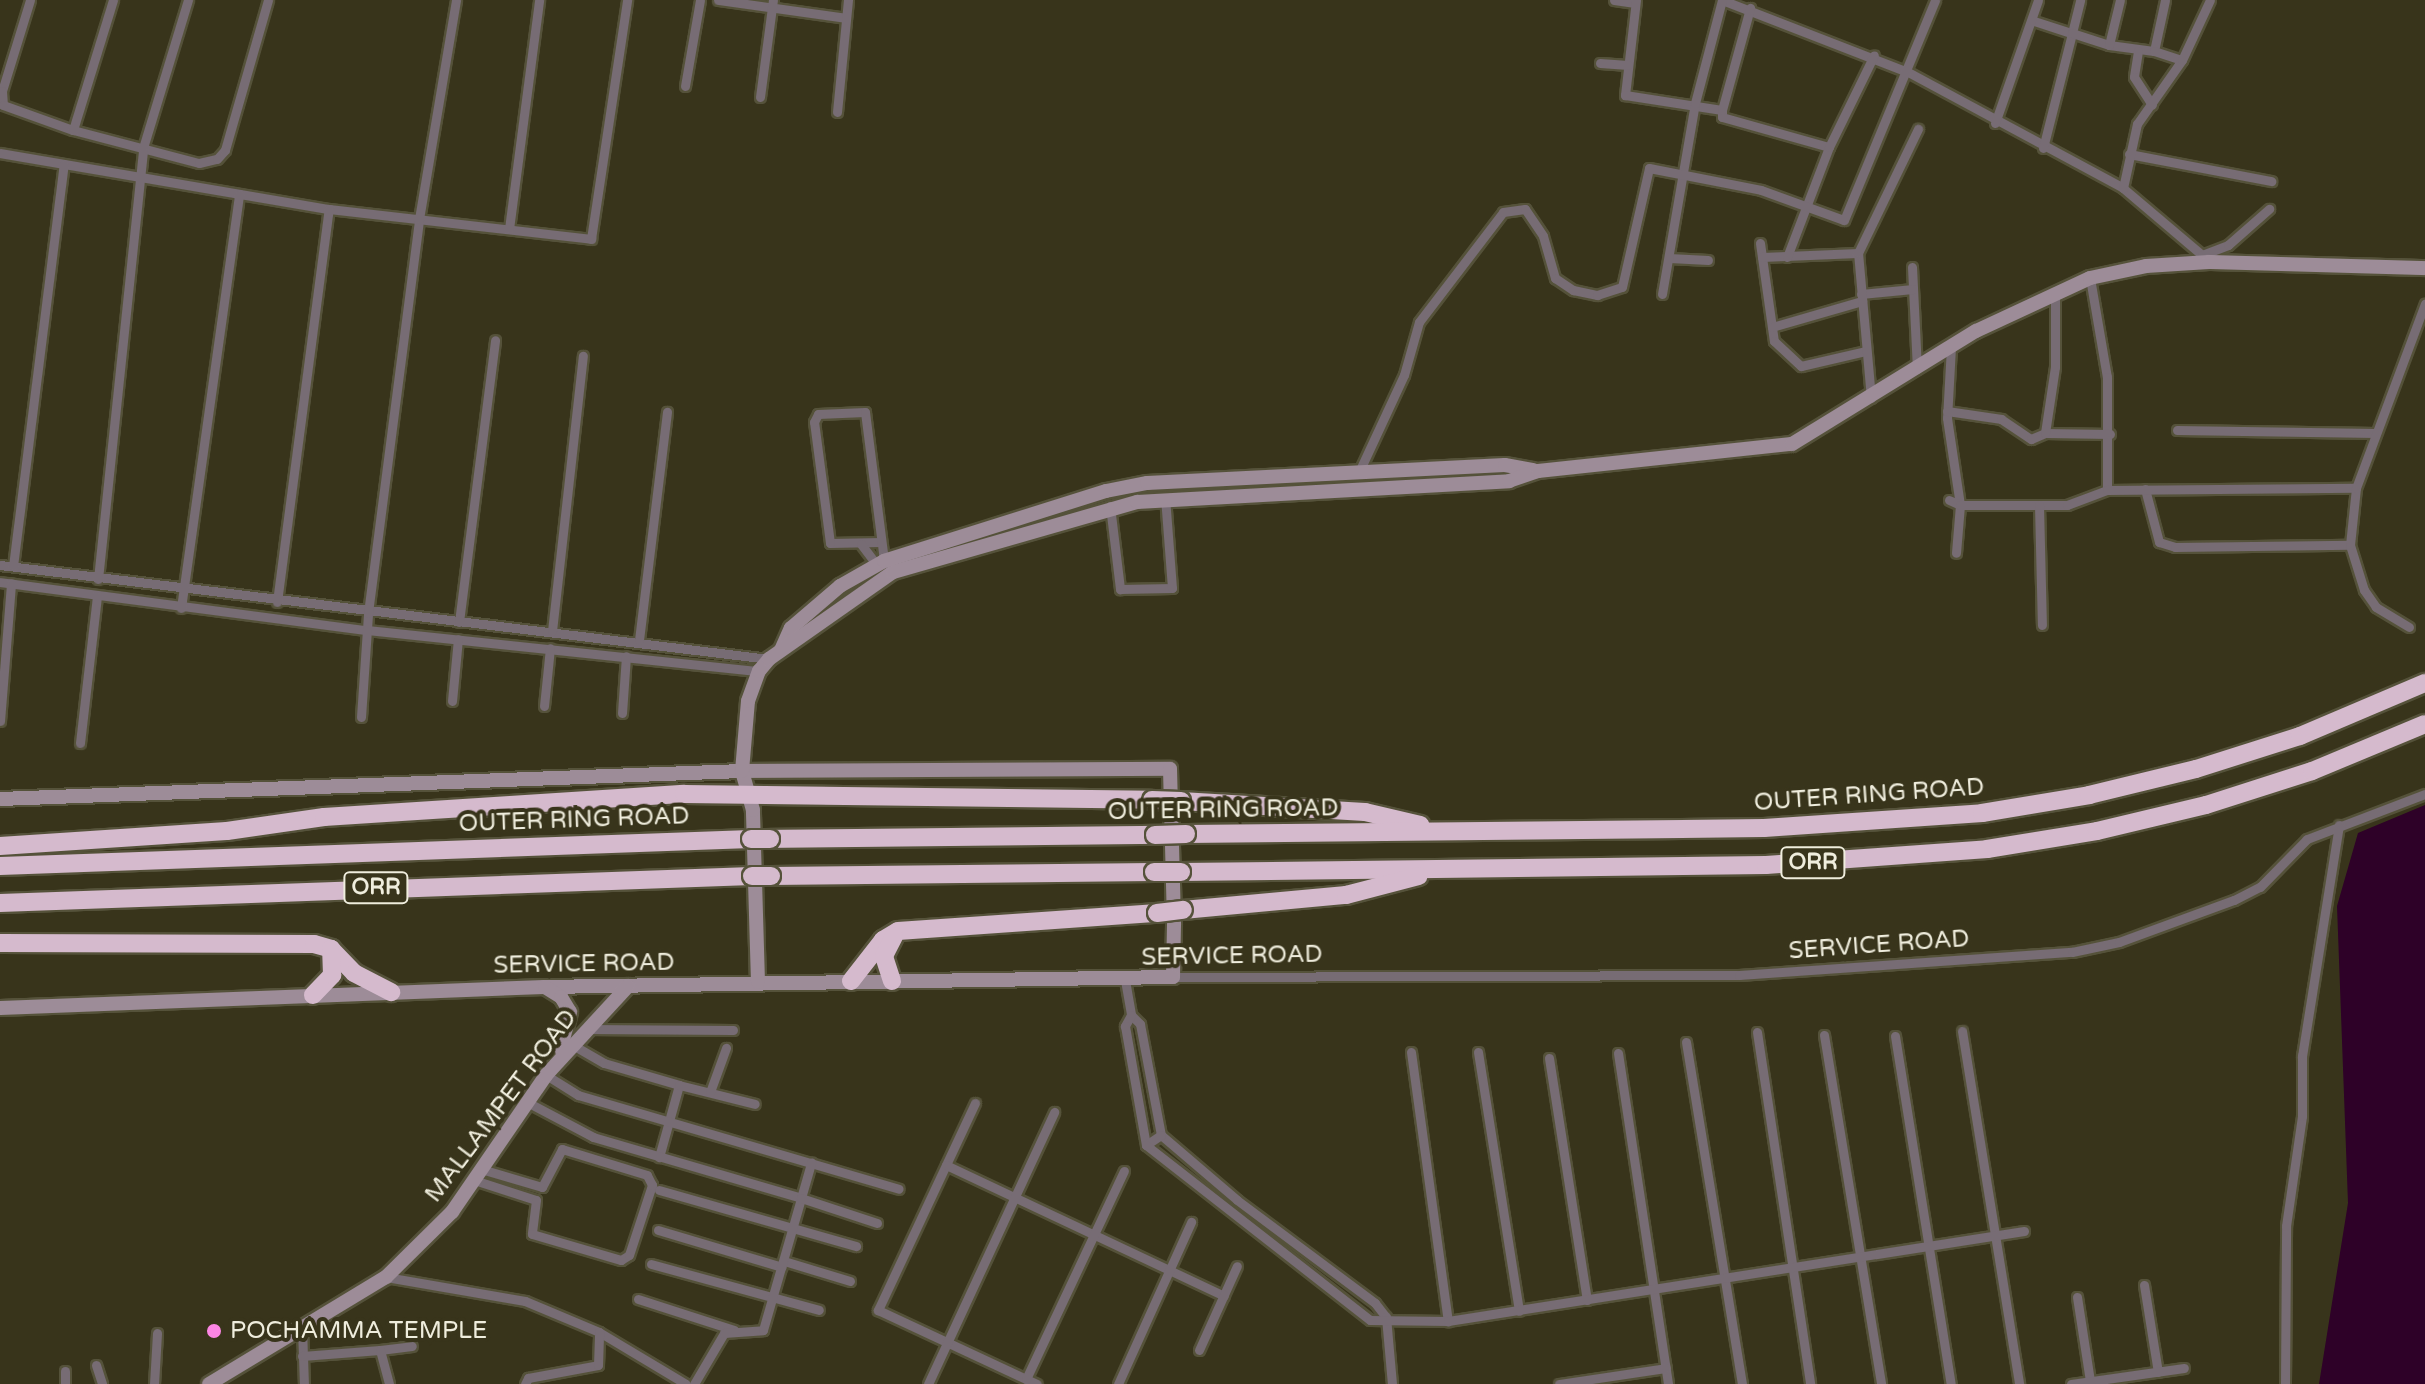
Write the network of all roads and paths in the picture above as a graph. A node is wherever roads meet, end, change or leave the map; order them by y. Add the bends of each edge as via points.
1 (30, 0) edge
2 (113, 0) edge
3 (188, 0) edge
4 (268, 0) edge
5 (456, 0) edge
6 (539, 0) edge
7 (627, 0) edge
8 (700, 0) edge
9 (718, 0) edge
10 (848, 0) edge
11 (1614, 0) edge
12 (1722, 0) edge
13 (1935, 0) edge
14 (2038, 0) edge
15 (2080, 0) edge
16 (2120, 0) edge
17 (2165, 0) edge
18 (2210, 0) edge
19 (1636, 2) edge
20 (772, 4) edge
21 (1750, 8) junction
22 (846, 18) junction
23 (2034, 21) junction
24 (2072, 33) junction
25 (2109, 45) junction
26 (2138, 51) junction
27 (2154, 51) junction
28 (1874, 55) junction
29 (2182, 60) junction
30 (1600, 63) dead end
31 (1628, 65) junction
32 (1908, 72) junction
33 (685, 86) dead end
34 (760, 97) dead end
35 (1695, 103) junction
36 (2152, 105) junction
37 (1722, 110) junction
38 (837, 112) dead end
39 (1995, 123) junction
40 (1918, 129) dead end
41 (73, 130) junction
42 (1829, 147) junction
43 (143, 148) junction
44 (2043, 148) junction
45 (0, 153) edge
46 (2129, 154) junction
47 (64, 164) junction
48 (1684, 175) junction
49 (142, 177) junction
50 (2271, 181) dead end
51 (2123, 188) junction
52 (239, 194) junction
53 (1805, 206) junction
54 (329, 209) junction
55 (2269, 209) dead end
56 (419, 219) junction
57 (509, 229) junction
58 (1760, 243) dead end
59 (1858, 253) junction
60 (1762, 257) junction
61 (1787, 257) junction
62 (1669, 258) junction
63 (2206, 258) junction
64 (1708, 260) dead end
65 (1912, 267) dead end
66 (2425, 268) edge
67 (2090, 278) junction
68 (1913, 289) junction
69 (2055, 292) junction
70 (1662, 294) dead end
71 (1861, 297) junction
72 (2425, 303) edge
73 (1772, 327) junction
74 (495, 340) dead end
75 (1951, 347) junction
76 (1866, 351) junction
77 (583, 356) dead end
78 (1917, 369) junction
79 (1871, 398) junction
80 (1947, 411) junction
81 (667, 412) dead end
82 (2177, 430) dead end
83 (2045, 433) junction
84 (2375, 433) junction
85 (2110, 434) junction
86 (1538, 471) junction
87 (1358, 474) junction
88 (2356, 488) junction
89 (2145, 489) junction
90 (2107, 490) junction
91 (1165, 498) junction
92 (1949, 500) dead end
93 (1960, 505) junction
94 (2039, 505) junction
95 (1110, 506) junction
96 (881, 542) junction
97 (861, 544) junction
98 (2350, 545) junction
99 (1956, 553) dead end
100 (880, 563) junction
101 (0, 565) edge
102 (13, 566) junction
103 (98, 579) junction
104 (0, 582) edge
105 (11, 583) junction
106 (183, 591) junction
107 (97, 596) junction
108 (277, 602) junction
109 (181, 608) junction
110 (368, 613) junction
111 (459, 622) junction
112 (2042, 625) dead end
113 (2409, 627) dead end
114 (367, 630) junction
115 (552, 631) junction
116 (458, 639) junction
117 (639, 640) junction
118 (550, 648) junction
119 (781, 650) junction
120 (626, 656) junction
121 (764, 665) junction
122 (2420, 685) edge
123 (452, 701) dead end
124 (544, 706) dead end
125 (622, 713) dead end
126 (361, 717) dead end
127 (0, 721) edge
128 (2425, 724) edge
129 (80, 743) dead end
130 (742, 771) junction
131 (748, 793) junction
132 (2425, 794) edge
133 (0, 799) edge
134 (2339, 825) junction
135 (1446, 832) junction
136 (0, 846) edge
137 (0, 866) edge
138 (1449, 869) junction
139 (0, 903) edge
140 (898, 931) junction
141 (0, 943) edge
142 (331, 949) junction
143 (1173, 977) junction
144 (1125, 980) junction
145 (851, 981) junction
146 (892, 981) junction
147 (758, 982) junction
148 (628, 986) junction
149 (544, 987) junction
150 (391, 992) junction
151 (313, 995) junction
152 (0, 1008) edge
153 (1131, 1015) junction
154 (583, 1029) junction
155 (733, 1030) dead end
156 (1962, 1031) dead end
157 (1757, 1032) dead end
158 (1824, 1035) dead end
159 (1895, 1036) dead end
160 (1686, 1042) dead end
161 (571, 1044) junction
162 (726, 1048) dead end
163 (1411, 1052) dead end
164 (1478, 1052) dead end
165 (1618, 1053) dead end
166 (1549, 1058) dead end
167 (557, 1061) junction
168 (546, 1075) junction
169 (679, 1085) junction
170 (710, 1092) junction
171 (527, 1102) junction
172 (975, 1103) dead end
173 (755, 1104) dead end
174 (1054, 1112) dead end
175 (671, 1121) junction
176 (1161, 1135) junction
177 (1146, 1145) junction
178 (659, 1157) junction
179 (811, 1162) junction
180 (946, 1165) junction
181 (1124, 1171) dead end
182 (478, 1175) junction
183 (899, 1189) dead end
184 (659, 1190) dead end
185 (801, 1198) junction
186 (1015, 1198) junction
187 (1191, 1222) dead end
188 (877, 1223) dead end
189 (794, 1228) junction
190 (658, 1230) dead end
191 (2024, 1231) dead end
192 (1093, 1235) junction
193 (1997, 1235) junction
194 (856, 1246) dead end
195 (1927, 1246) junction
196 (1307, 1252) junction
197 (1861, 1257) junction
198 (651, 1264) dead end
199 (783, 1264) junction
200 (1237, 1266) dead end
201 (1297, 1266) junction
202 (1790, 1268) junction
203 (1169, 1270) junction
204 (386, 1277) junction
205 (1726, 1278) junction
206 (850, 1281) dead end
207 (2144, 1285) dead end
208 (1654, 1290) junction
209 (1224, 1296) junction
210 (2077, 1297) dead end
211 (774, 1298) junction
212 (638, 1299) dead end
213 (1587, 1300) junction
214 (819, 1310) dead end
215 (1519, 1311) junction
216 (1386, 1317) junction
217 (1448, 1321) junction
218 (302, 1328) junction
219 (599, 1332) junction
220 (737, 1332) junction
221 (157, 1333) dead end
222 (948, 1342) junction
223 (412, 1346) dead end
224 (380, 1350) junction
225 (1199, 1350) dead end
226 (302, 1356) junction
227 (96, 1365) dead end
228 (1666, 1368) junction
229 (2184, 1368) dead end
230 (65, 1371) dead end
231 (2158, 1372) junction
232 (1026, 1379) junction
233 (1605, 1381) edge
234 (2090, 1381) junction
235 (65, 1384) edge
236 (102, 1384) edge
237 (154, 1384) edge
238 (209, 1384) edge
239 (304, 1384) edge
240 (389, 1384) edge
241 (525, 1384) edge
242 (686, 1384) edge
243 (694, 1384) edge
244 (928, 1384) edge
245 (1037, 1384) edge
246 (1118, 1384) edge
247 (1392, 1384) edge
248 (1559, 1384) edge
249 (1668, 1384) edge
250 (1742, 1384) edge
251 (1810, 1384) edge
252 (1881, 1384) edge
253 (1951, 1384) edge
254 (2019, 1384) edge
255 (2071, 1384) edge
256 (2285, 1384) edge

1 - 41 street via 2,91 3,105
2 - 41 street
3 - 43 street
4 - 43 street via 225,150 217,159 199,163
5 - 56 street
6 - 57 street
7 - 57 street via 591,239
8 - 33 street
9 - 20 street
10 - 22 street
11 - 19 street
12 - 21 street
12 - 35 street
13 - 32 street
14 - 23 street
15 - 24 street
16 - 25 street
17 - 27 street
18 - 29 street
19 - 31 street
20 - 22 street
20 - 34 street
21 - 28 street
21 - 37 street
22 - 38 street
23 - 24 street
23 - 39 street
24 - 25 street
24 - 44 street
25 - 26 street
26 - 27 street
26 - 36 street via 2134,77
27 - 29 street
28 - 32 street
28 - 42 street
29 - 36 street
30 - 31 street
31 - 35 street via 1625,95
32 - 39 street
32 - 53 street via 1844,220
35 - 37 street
35 - 48 street
36 - 46 street via 2137,124
37 - 42 street via 1722,117
39 - 44 street
40 - 59 street
41 - 43 street
42 - 53 street
43 - 49 street
44 - 51 street
45 - 47 street
46 - 50 street
46 - 51 street
47 - 49 street
47 - 102 street
48 - 53 street via 1761,190
48 - 62 street
48 - 87 street via 1649,168 1622,287 1613,292 1573,290 1555,278 1534,218 1525,209 1503,212 1419,322 1404,375
49 - 52 street
49 - 103 street
51 - 63 street
52 - 54 street
52 - 106 street
53 - 61 street
54 - 56 street
54 - 108 street
55 - 63 street
56 - 57 street
56 - 110 street
58 - 60 street
59 - 61 street
59 - 71 street
60 - 61 street
60 - 73 street
62 - 64 street
62 - 70 street
63 - 66 main road
63 - 67 main road
65 - 68 street
67 - 69 main road
67 - 85 street via 2107,377
68 - 71 street
68 - 78 street
69 - 75 main road
69 - 83 street via 2055,367
71 - 73 street
71 - 76 street
72 - 84 street
73 - 76 street via 1774,341 1801,366
74 - 111 street
75 - 78 main road
75 - 80 street
76 - 79 street
77 - 115 street
78 - 79 main road
79 - 86 main road via 1792,444
80 - 83 street via 2001,419 2031,439
80 - 93 street
81 - 117 street
82 - 84 street
83 - 85 street
84 - 88 street
85 - 90 street
86 - 87 main road via 1505,465
86 - 91 main road via 1509,481
87 - 100 main road via 1147,483 1048,506
88 - 89 street
88 - 98 street
89 - 90 street
89 - 98 street via 2159,542 2175,547
90 - 94 street via 2067,505
91 - 95 main road
91 - 95 street via 1172,588 1120,589
92 - 93 street
93 - 94 street
93 - 99 street
94 - 112 street
95 - 119 main road via 893,572
96 - 97 street
96 - 97 street via 865,412 822,412 814,422 828,540 835,546
96 - 100 street
97 - 100 street
98 - 113 street via 2364,590 2376,607
100 - 119 main road via 840,586 791,628
101 - 102 street
102 - 103 street
103 - 106 street
104 - 105 street
105 - 107 street
105 - 127 street
106 - 108 street
106 - 109 street
107 - 109 street
107 - 129 street
108 - 110 street
109 - 114 street
110 - 111 street
110 - 114 street
111 - 115 street
114 - 116 street
114 - 126 street
115 - 117 street
116 - 118 street
116 - 123 street
117 - 121 street
118 - 120 street
118 - 124 street
119 - 121 main road
120 - 121 street
120 - 125 street
121 - 130 main road via 748,701
122 - 135 highway, OUTER RING ROAD / ORR via 2300,736 2196,769 2036,805 1832,825
128 - 138 highway, ORR via 2259,789 2152,819 2042,841 1834,862
130 - 131 main road
130 - 133 main road
130 - 143 main road via 1170,769
131 - 135 highway, bridge via 1181,801 1365,812
131 - 136 highway via 324,817 227,831
131 - 147 main road via 753,810
132 - 134 street, SERVICE ROAD
134 - 143 street, SERVICE ROAD via 2307,839 2260,887 2234,900 2119,942 2072,952 1739,975
134 - 256 street via 2302,1056 2302,1116 2286,1226
135 - 137 highway, OUTER RING ROAD / ORR, bridge via 751,839
138 - 139 highway, ORR, bridge via 752,876
138 - 140 highway, bridge via 1346,895
140 - 145 highway via 883,940
140 - 146 highway via 884,956
141 - 142 highway via 314,944
142 - 150 highway via 354,973
142 - 151 highway via 332,975
143 - 144 main road, SERVICE ROAD
144 - 146 main road, SERVICE ROAD
144 - 153 street
145 - 146 main road, SERVICE ROAD
145 - 147 main road, SERVICE ROAD
147 - 148 main road, SERVICE ROAD
148 - 149 main road, SERVICE ROAD
148 - 154 main road, MALLAMPET ROAD
149 - 150 main road, SERVICE ROAD
149 - 167 main road via 561,997 570,1012
150 - 151 main road, SERVICE ROAD
151 - 152 main road, SERVICE ROAD
153 - 176 street via 1140,1024
153 - 177 street via 1125,1026
154 - 155 street
154 - 161 main road, MALLAMPET ROAD
156 - 193 street
157 - 202 street
158 - 197 street
159 - 195 street
160 - 205 street
161 - 167 main road, MALLAMPET ROAD
161 - 169 street via 604,1063
162 - 170 street
163 - 217 street
164 - 215 street
165 - 208 street
166 - 213 street
167 - 168 main road, MALLAMPET ROAD
168 - 171 main road, MALLAMPET ROAD
168 - 175 street via 578,1095
169 - 170 street
169 - 175 street
170 - 173 street
171 - 178 street via 593,1137
171 - 182 main road, MALLAMPET ROAD
172 - 180 street
174 - 186 street
175 - 178 street
175 - 179 street
176 - 177 street
176 - 196 street
177 - 201 street
178 - 185 street
179 - 183 street
179 - 185 street
180 - 186 street
180 - 222 street via 878,1310
181 - 192 street
182 - 182 street via 542,1187 562,1149 647,1175 652,1185 629,1255 621,1260 532,1234 536,1200
182 - 204 main road, MALLAMPET ROAD via 452,1212
184 - 189 street
185 - 188 street
185 - 189 street
186 - 192 street
186 - 222 street
187 - 203 street
189 - 194 street
189 - 199 street
190 - 199 street
191 - 193 street
192 - 203 street
192 - 232 street
193 - 195 street
193 - 254 street
195 - 197 street
195 - 253 street
196 - 201 street
196 - 216 street
197 - 202 street
197 - 252 street
198 - 211 street
199 - 206 street
199 - 211 street
200 - 209 street
201 - 216 street via 1370,1320
202 - 205 street
202 - 251 street
203 - 209 street
203 - 246 street
204 - 218 main road, MALLAMPET ROAD
204 - 219 street via 525,1301
205 - 208 street
205 - 250 street
207 - 231 street
208 - 213 street
208 - 228 street
209 - 225 street
210 - 234 street
211 - 214 street
211 - 220 street via 763,1330
212 - 220 street
213 - 215 street
215 - 217 street
216 - 217 street
216 - 247 street
218 - 226 street
218 - 238 main road, MALLAMPET ROAD
219 - 241 street via 598,1365 528,1378
219 - 242 street
220 - 243 street via 724,1333
221 - 237 street
222 - 232 street
222 - 244 street
223 - 224 street
224 - 226 street
224 - 240 street
226 - 239 street
227 - 236 street
228 - 233 street
228 - 249 street
229 - 231 street
230 - 235 street
231 - 234 street
232 - 245 street
233 - 248 street
234 - 255 street

